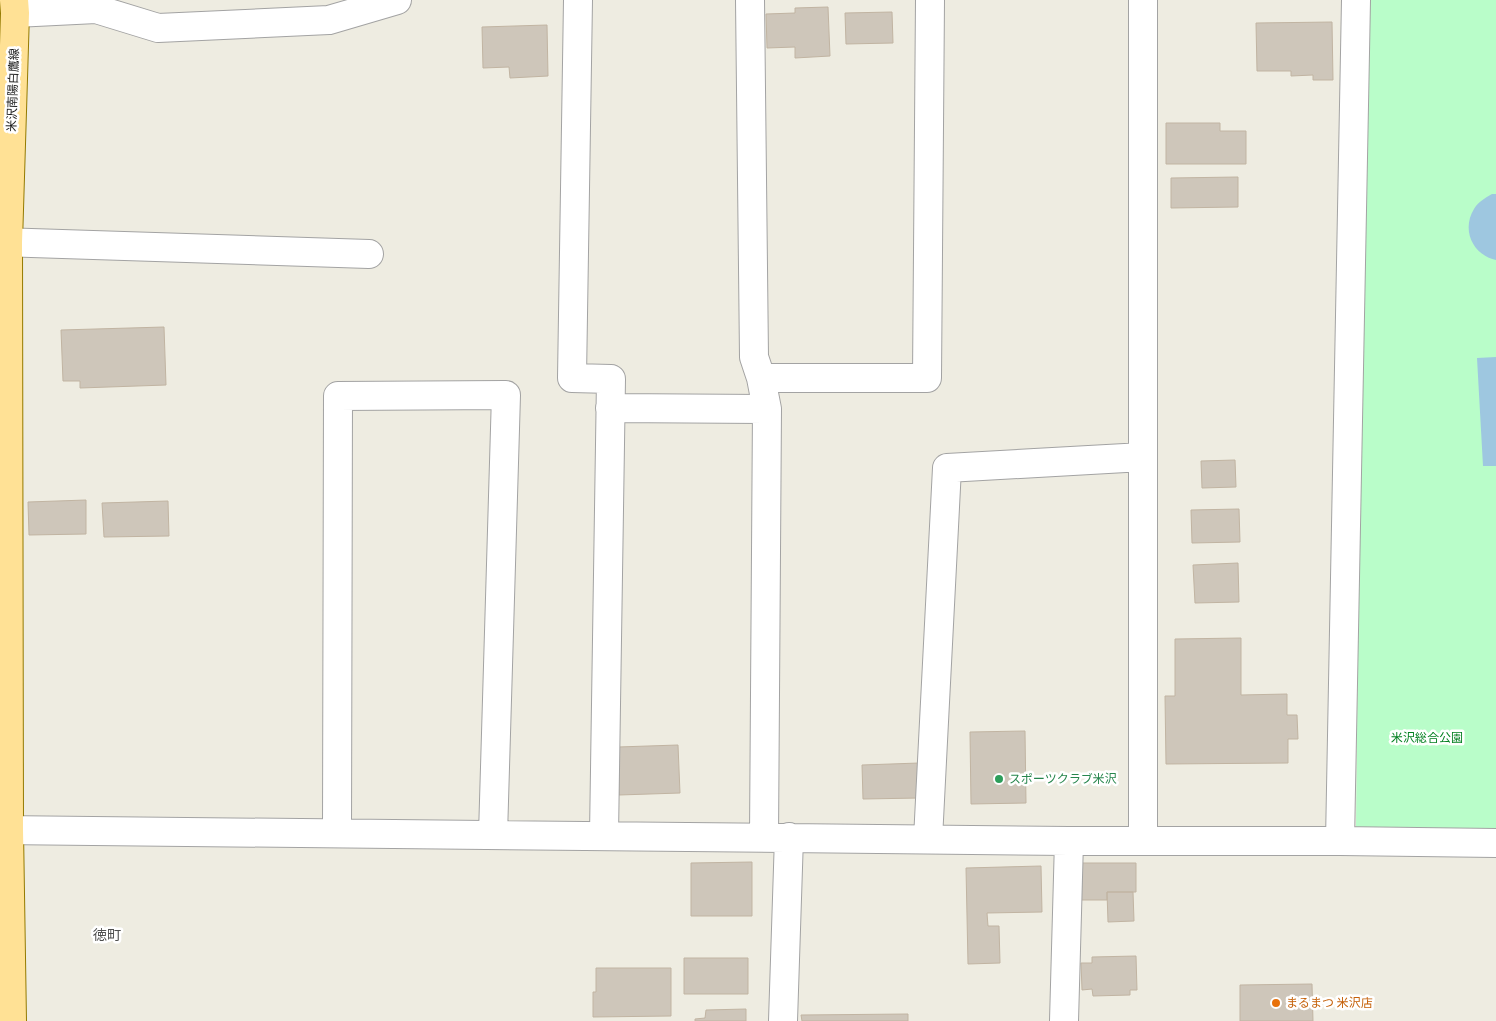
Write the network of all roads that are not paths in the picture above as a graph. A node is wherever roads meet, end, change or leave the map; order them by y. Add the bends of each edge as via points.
1 (398, 0) edge
2 (578, 0) edge
3 (750, 0) edge
4 (930, 0) edge
5 (1143, 0) edge
6 (1356, 0) edge
7 (15, 7) edge
8 (7, 47) edge
9 (4, 242) edge
10 (369, 254) dead end
11 (761, 378) junction
12 (610, 408) junction
13 (767, 409) junction
14 (1143, 457) junction
15 (5, 830) edge
16 (337, 833) junction
17 (493, 835) junction
18 (604, 835) junction
19 (776, 837) junction
20 (928, 839) junction
21 (1143, 840) junction
22 (1069, 841) junction
23 (1340, 841) junction
24 (1496, 843) edge
25 (12, 1021) edge
26 (783, 1021) edge
27 (1064, 1021) edge

1 - 7 street via 330,20 158,28 96,9
2 - 12 street via 572,378 611,379
3 - 11 street via 754,357
4 - 11 street via 927,378
5 - 14 street
6 - 23 street
7 - 8 main road, 米沢南陽白鷹線
8 - 9 main road, 米沢南陽白鷹線
9 - 10 street
9 - 15 main road, 米沢南陽白鷹線
11 - 13 street
12 - 13 street
12 - 18 street
13 - 19 street
14 - 20 street via 947,468
14 - 21 street
15 - 16 street
15 - 25 main road, 米沢南陽白鷹線
16 - 17 street
16 - 17 street via 338,396 506,396
17 - 18 street
18 - 19 street
19 - 20 street
19 - 26 street
20 - 22 street
21 - 22 street
21 - 23 street
22 - 27 street
23 - 24 street

